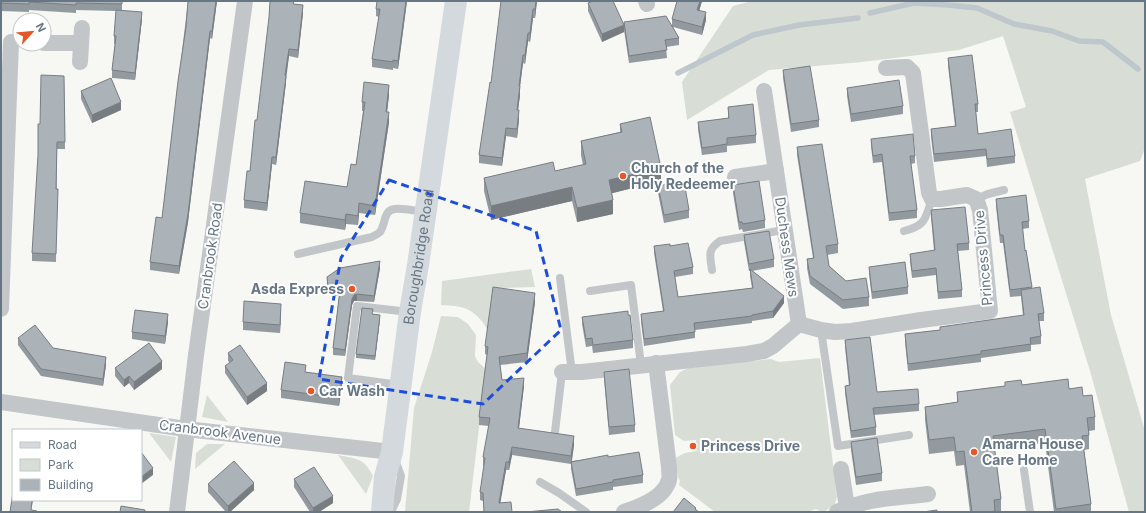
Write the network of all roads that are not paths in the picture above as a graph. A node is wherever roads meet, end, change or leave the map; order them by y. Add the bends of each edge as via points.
1 (245, 1) edge
2 (456, 1) edge
3 (11, 42) edge
4 (52, 42) edge
5 (80, 62) dead end
6 (886, 68) dead end
7 (764, 91) dead end
8 (776, 171) junction
9 (735, 177) dead end
10 (1004, 190) dead end
11 (932, 198) junction
12 (976, 199) junction
13 (425, 212) junction
14 (784, 230) junction
15 (904, 232) dead end
16 (298, 254) dead end
17 (712, 270) dead end
18 (560, 278) dead end
19 (590, 291) dead end
20 (1, 309) edge
21 (410, 312) junction
22 (799, 324) junction
23 (821, 330) junction
24 (649, 364) junction
25 (567, 373) junction
26 (401, 385) junction
27 (1, 402) edge
28 (186, 428) junction
29 (555, 432) edge
30 (909, 435) dead end
31 (392, 452) junction
32 (841, 469) dead end
33 (1024, 470) dead end
34 (540, 482) dead end
35 (928, 494) dead end
36 (842, 509) edge
37 (177, 512) edge
38 (382, 512) edge
39 (391, 512) edge
40 (586, 512) edge
41 (624, 512) edge
42 (1030, 512) edge

1 - 28 street, Cranbrook Road
2 - 13 main road, Boroughbridge Road
3 - 20 street
4 - 5 street via 82,36
6 - 11 street via 907,67 913,73 929,193
7 - 8 street, Duchess Mews
8 - 9 street
8 - 14 street, Duchess Mews
10 - 12 lane
11 - 12 street, Princess Drive via 967,195
11 - 15 lane via 923,223
12 - 23 street, Princess Drive via 980,210 990,311 852,331
13 - 16 lane via 390,210 386,214 383,227 372,237
13 - 21 main road, Boroughbridge Road
14 - 17 lane via 720,241 710,252
14 - 22 street, Duchess Mews
18 - 25 lane
19 - 24 lane via 631,284
21 - 26 main road, Boroughbridge Road
21 - 26 lane via 357,306 356,313 348,378
22 - 23 street, Princess Drive
22 - 24 street via 764,351
23 - 30 lane via 838,446
24 - 25 street
24 - 41 street via 670,480 663,491 649,502
25 - 29 lane
26 - 31 main road, Boroughbridge Road
27 - 28 street, Cranbrook Avenue
28 - 31 street, Cranbrook Avenue
28 - 37 street, Cranbrook Road
31 - 38 main road, Boroughbridge Road
31 - 39 lane via 401,476 397,499
32 - 36 street
33 - 42 lane
34 - 40 lane
35 - 36 street via 864,502

